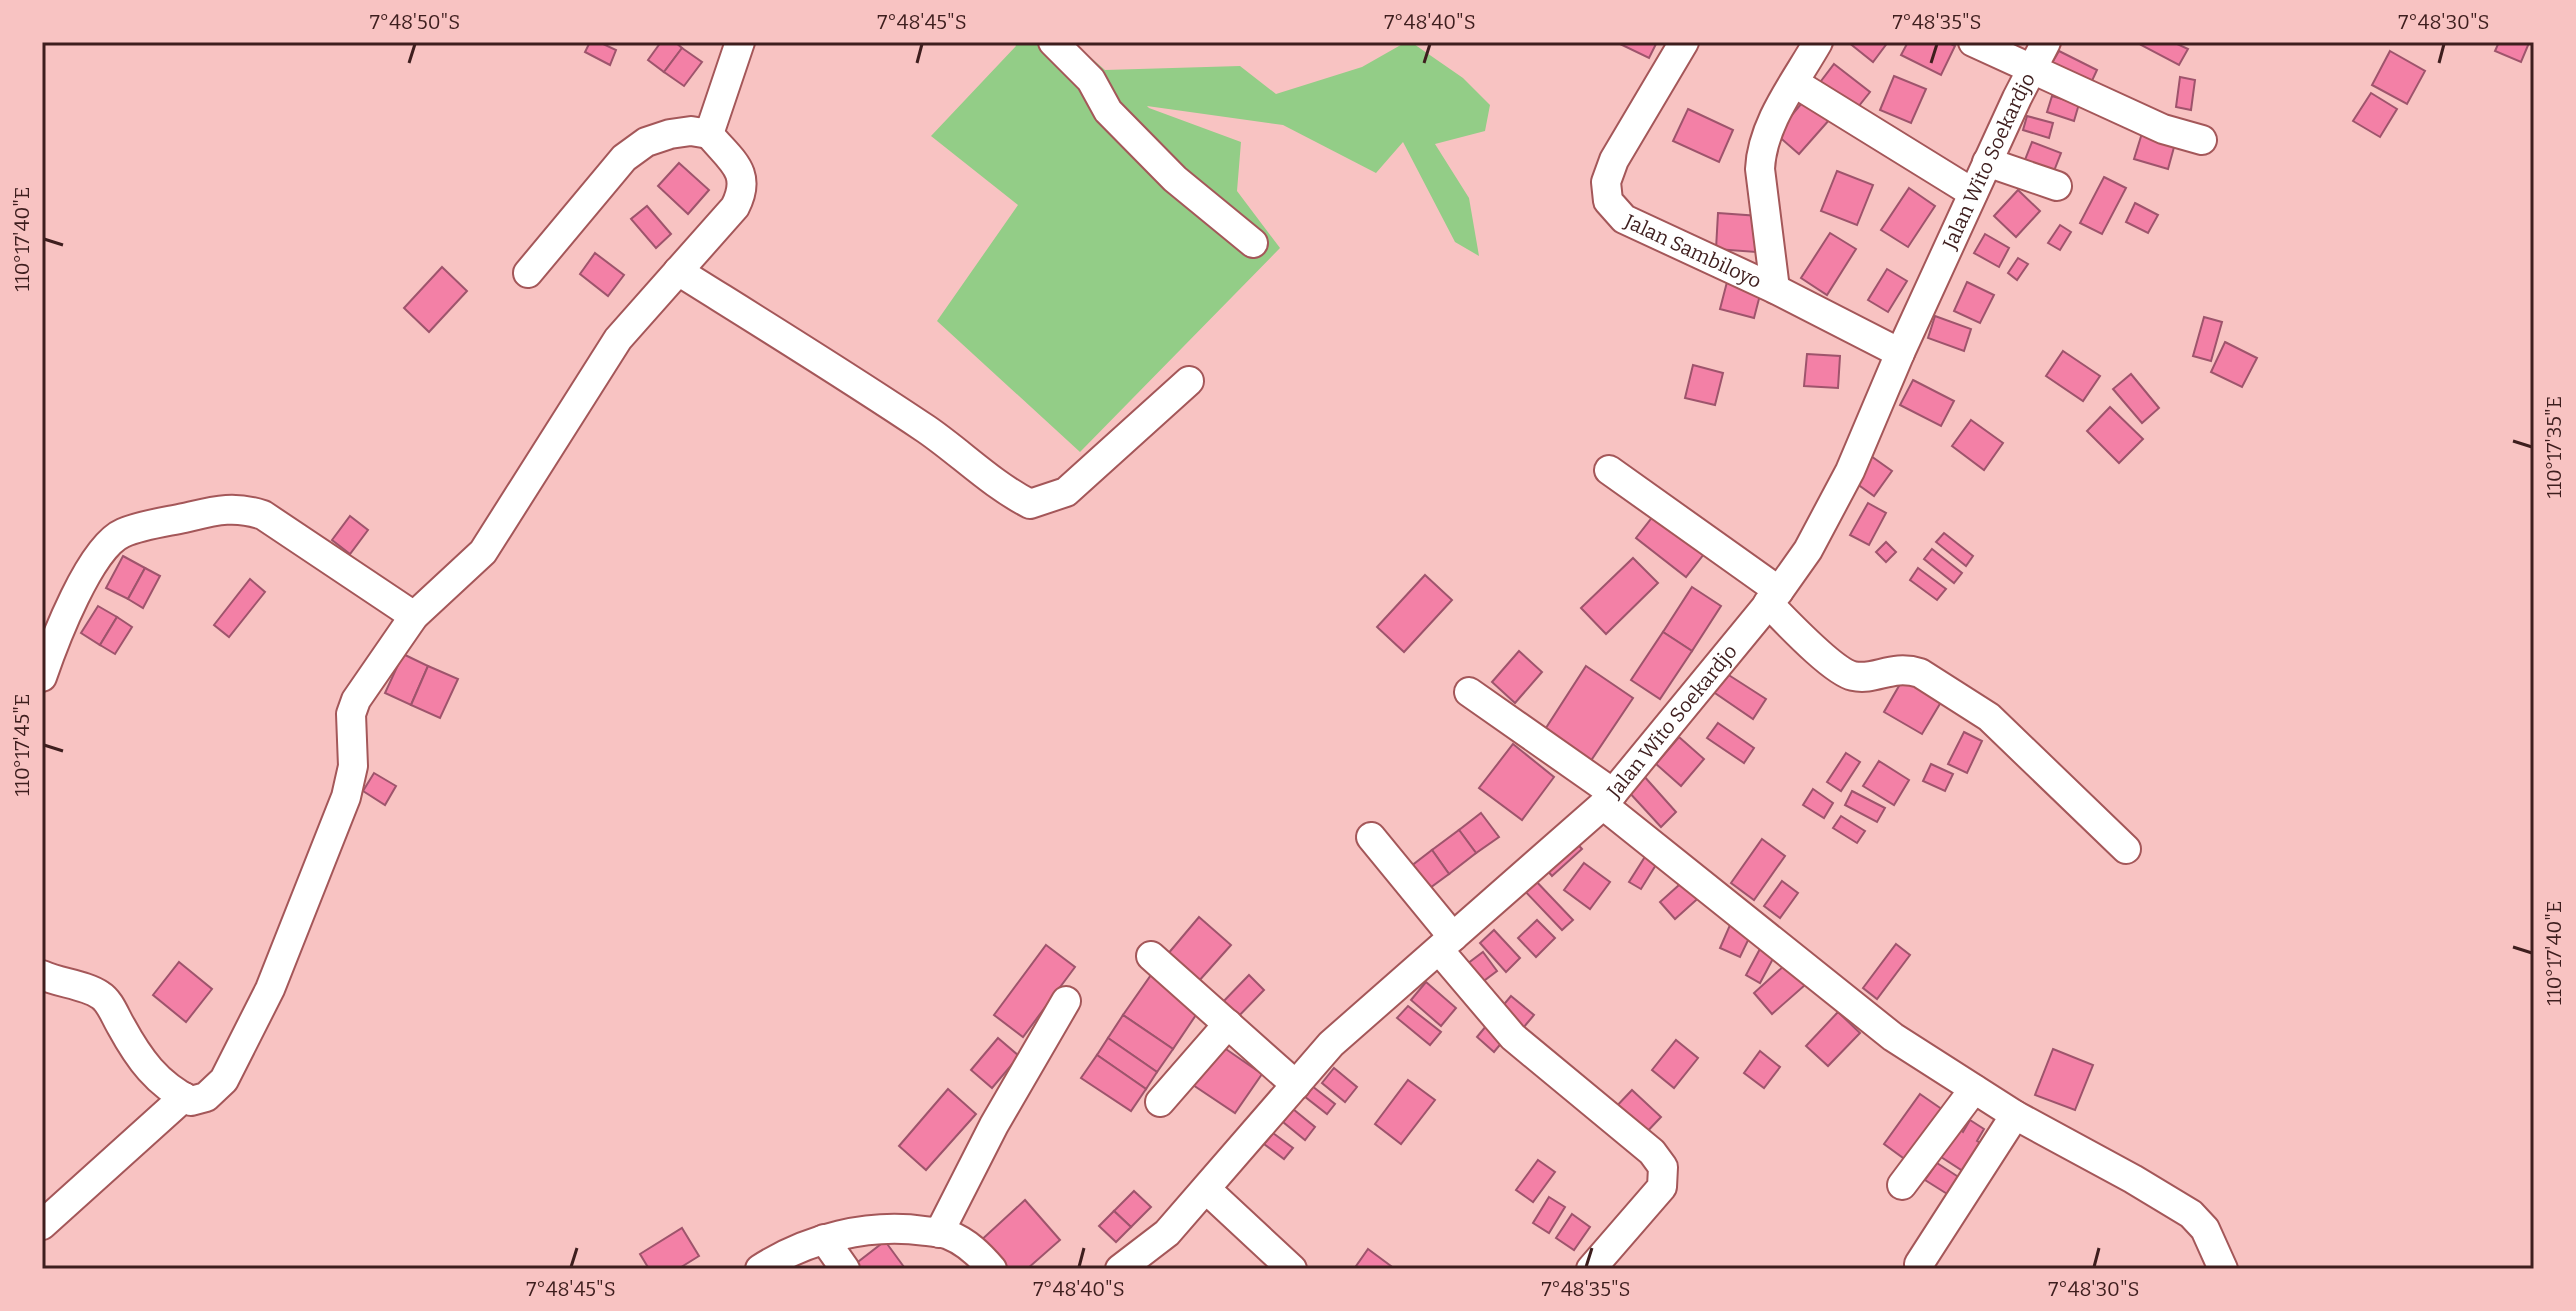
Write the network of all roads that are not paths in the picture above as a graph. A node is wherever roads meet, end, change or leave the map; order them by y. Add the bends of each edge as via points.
1 (1053, 42) edge
2 (1684, 42) edge
3 (1818, 42) edge
4 (1973, 42) edge
5 (2046, 42) edge
6 (733, 44) edge
7 (2031, 70) junction
8 (1795, 83) junction
9 (709, 134) junction
10 (2202, 140) dead end
11 (1987, 162) junction
12 (2057, 186) dead end
13 (1973, 193) junction
14 (1253, 243) dead end
15 (678, 271) junction
16 (528, 273) dead end
17 (1775, 289) junction
18 (1900, 353) junction
19 (1189, 381) dead end
20 (1609, 470) dead end
21 (1773, 597) junction
22 (414, 616) junction
23 (42, 677) edge
24 (1469, 692) dead end
25 (1608, 799) junction
26 (1371, 837) dead end
27 (2126, 849) dead end
28 (1446, 944) junction
29 (1151, 956) dead end
30 (42, 975) edge
31 (1066, 1001) dead end
32 (1228, 1024) junction
33 (1296, 1085) junction
34 (1974, 1089) junction
35 (184, 1097) junction
36 (1160, 1102) dead end
37 (2015, 1115) junction
38 (1902, 1185) dead end
39 (1206, 1189) junction
40 (42, 1225) edge
41 (939, 1233) junction
42 (824, 1239) junction
43 (1919, 1264) dead end
44 (760, 1269) edge
45 (845, 1269) edge
46 (992, 1269) edge
47 (1120, 1269) edge
48 (1292, 1269) edge
49 (1591, 1269) edge
50 (2223, 1269) edge

1 - 14 street via 1156,160
2 - 17 street, Jalan Sambiloyo via 1614,160 1606,182 1608,201 1624,219
3 - 8 street
4 - 7 street
5 - 7 street, Jalan Wito Soekardjo
6 - 9 street
7 - 10 street via 2163,129
7 - 11 street, Jalan Wito Soekardjo
8 - 13 street
8 - 17 street via 1761,151
9 - 15 street via 743,176 743,192
9 - 16 street via 670,134 646,142 624,158
11 - 12 street
11 - 13 street, Jalan Wito Soekardjo
13 - 18 street, Jalan Wito Soekardjo
15 - 19 street via 930,432 1030,504 1066,492
15 - 22 street via 618,339 483,552
17 - 18 street, Jalan Sambiloyo
18 - 21 street, Jalan Wito Soekardjo via 1850,471 1808,550
20 - 21 street
21 - 25 street, Jalan Wito Soekardjo
21 - 27 street via 1836,668 1852,676 1908,669 1989,717
22 - 23 street via 263,515 241,508 217,510 122,533 108,544 92,564
22 - 35 street via 356,700 346,797 270,989 224,1080 206,1097
24 - 25 street
25 - 28 street, Jalan Wito Soekardjo
25 - 34 street via 1893,1037
26 - 28 street
28 - 33 street, Jalan Wito Soekardjo via 1331,1044
28 - 49 street via 1491,1014 1513,1037 1652,1152 1663,1167 1662,1187
29 - 32 street
30 - 35 street via 100,995 146,1064 166,1088
31 - 41 street
32 - 33 street
32 - 36 street
33 - 39 street, Jalan Wito Soekardjo
34 - 37 street
34 - 38 street
35 - 40 street
37 - 43 street
37 - 50 street via 2191,1214 2205,1229
39 - 47 street, Jalan Wito Soekardjo via 1167,1233
39 - 48 street
41 - 42 street via 871,1229
41 - 46 street via 975,1250
42 - 44 street
42 - 45 street

